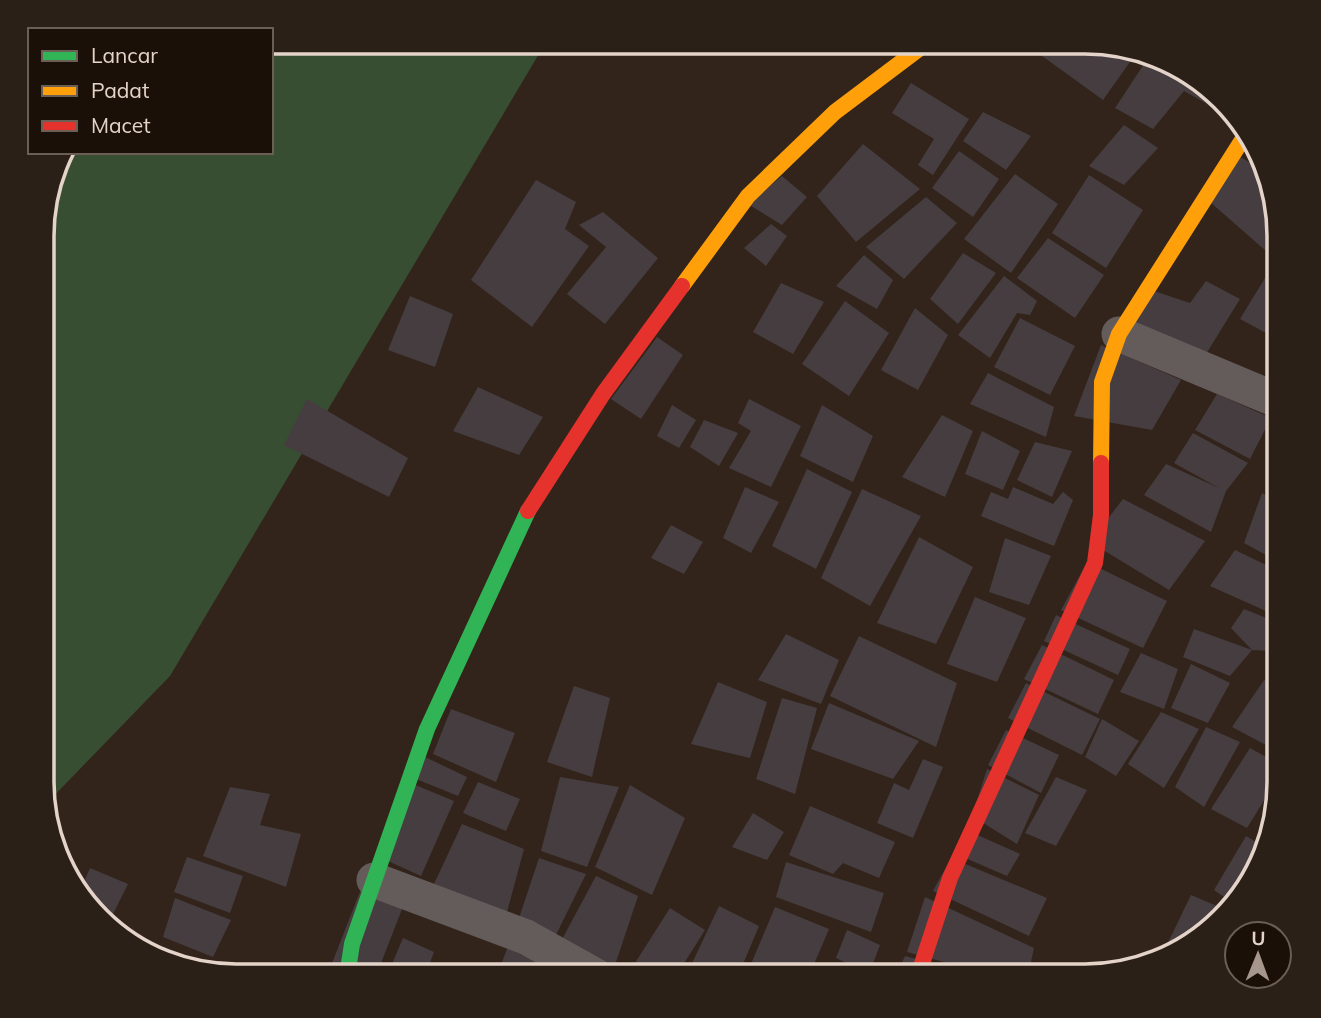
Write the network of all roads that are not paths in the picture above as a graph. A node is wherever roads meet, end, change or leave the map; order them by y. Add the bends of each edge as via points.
1 (911, 55) edge
2 (1240, 143) edge
3 (1119, 334) junction
4 (1267, 396) edge
5 (374, 880) junction
6 (348, 963) edge
7 (573, 963) edge
8 (922, 964) edge

1 - 5 street via 835,112 748,196 603,394 532,503 427,729
2 - 3 street
3 - 4 street
3 - 8 street via 1101,383 1101,515 1095,563 950,878
5 - 6 street
5 - 7 street via 526,937

